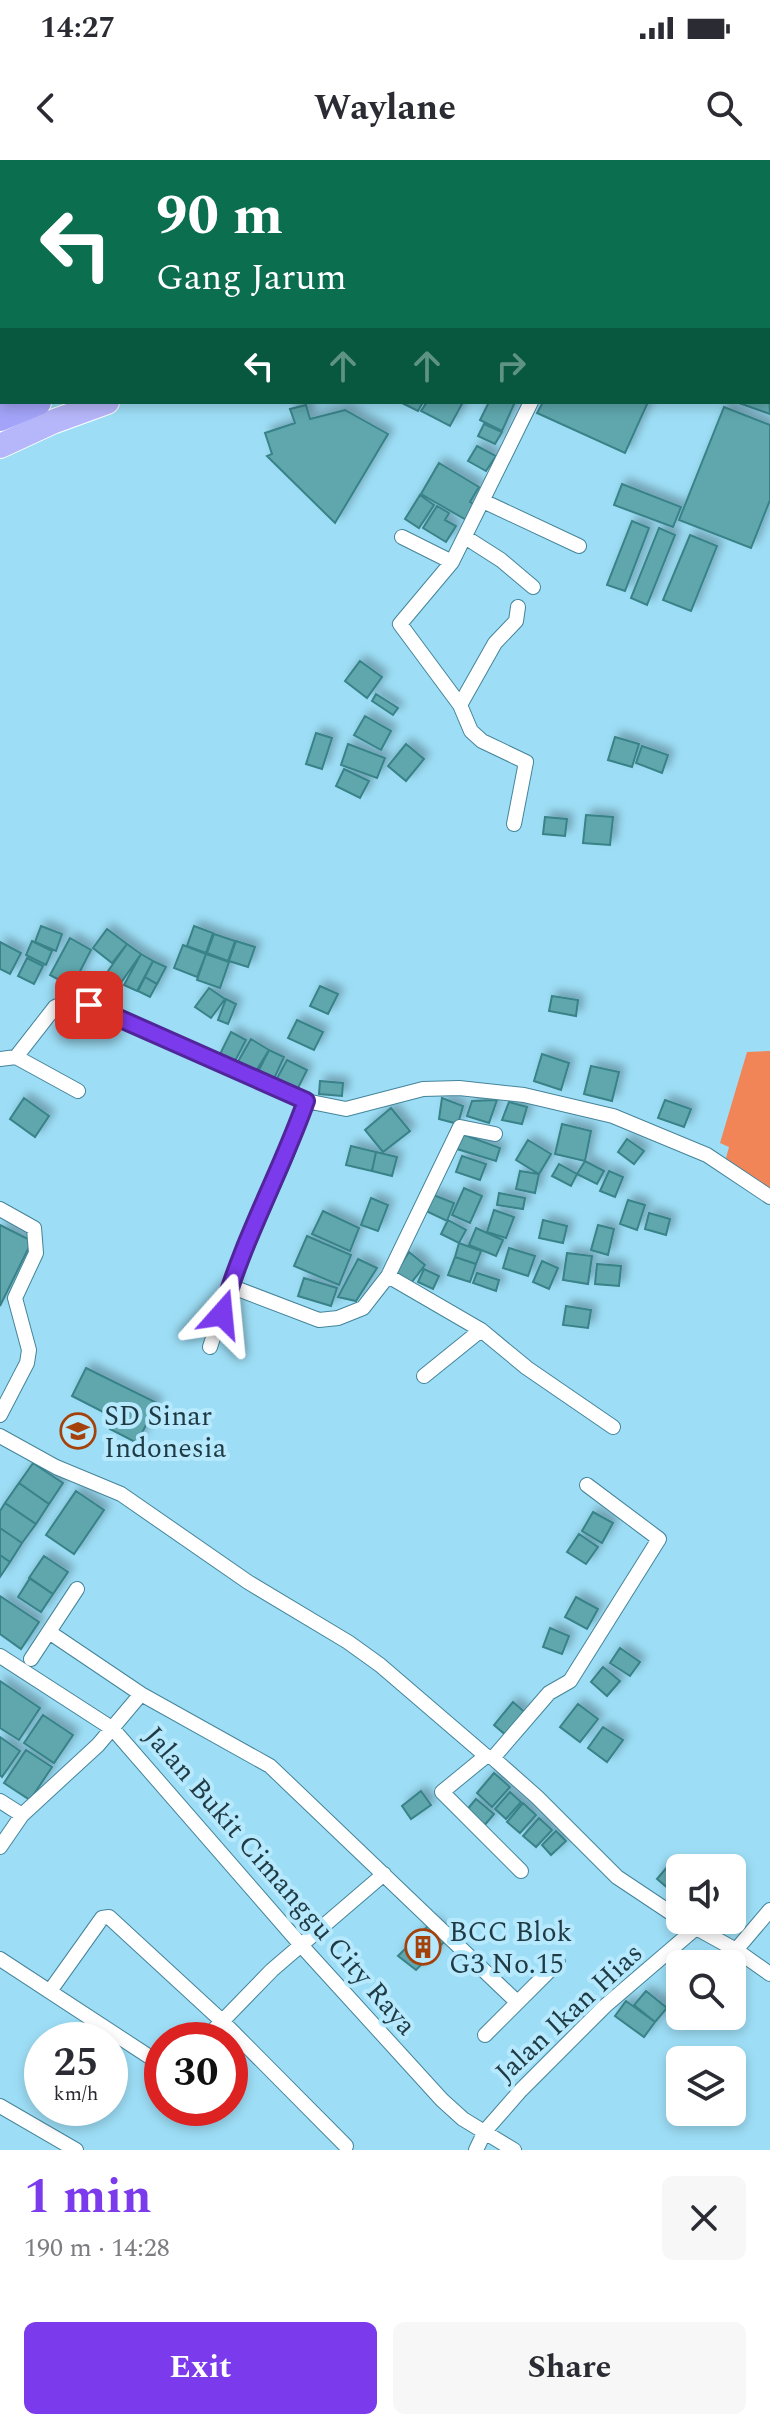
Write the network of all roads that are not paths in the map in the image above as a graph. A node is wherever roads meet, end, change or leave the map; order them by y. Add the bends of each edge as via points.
1 (33, 404) edge
2 (102, 404) edge
3 (530, 404) edge
4 (0, 418) edge
5 (0, 446) edge
6 (483, 501) junction
7 (402, 537) dead end
8 (465, 537) junction
9 (579, 546) dead end
10 (452, 562) junction
11 (533, 587) dead end
12 (518, 607) dead end
13 (460, 705) junction
14 (514, 824) dead end
15 (16, 1057) junction
16 (0, 1059) edge
17 (78, 1091) dead end
18 (306, 1101) junction
19 (495, 1134) dead end
20 (770, 1197) edge
21 (0, 1209) edge
22 (388, 1276) junction
23 (230, 1286) junction
24 (481, 1330) junction
25 (210, 1347) dead end
26 (424, 1376) dead end
27 (0, 1415) edge
28 (613, 1427) dead end
29 (0, 1436) edge
30 (587, 1485) dead end
31 (77, 1589) dead end
32 (49, 1632) junction
33 (0, 1656) edge
34 (31, 1659) dead end
35 (141, 1694) junction
36 (113, 1729) junction
37 (489, 1757) junction
38 (0, 1801) edge
39 (22, 1815) junction
40 (0, 1847) edge
41 (521, 1871) dead end
42 (384, 1874) junction
43 (666, 1909) edge
44 (770, 1910) edge
45 (689, 1934) edge
46 (707, 1934) edge
47 (300, 1944) junction
48 (736, 1950) joint
49 (746, 1957) edge
50 (0, 1959) edge
51 (558, 1962) dead end
52 (770, 1974) edge
53 (50, 1991) junction
54 (517, 2002) junction
55 (223, 2022) joint
56 (485, 2035) dead end
57 (248, 2047) edge
58 (144, 2053) edge
59 (0, 2106) edge
60 (485, 2131) junction
61 (346, 2146) dead end
62 (76, 2150) edge
63 (476, 2150) edge
64 (514, 2150) edge

1 - 4 highway
2 - 5 highway
3 - 6 street
6 - 8 street
6 - 9 street
7 - 10 street
8 - 10 street
8 - 11 street
10 - 13 street via 400,624
12 - 13 street via 516,621 495,643
13 - 14 street via 471,731 482,741 526,762
15 - 16 street
15 - 17 street
15 - 18 street via 55,1007 66,1002 89,1005
18 - 20 street via 346,1109 423,1089 524,1095 613,1116 707,1155
18 - 23 street
19 - 22 street via 460,1127
21 - 27 street via 34,1228 36,1253 15,1298 29,1350 27,1363
22 - 23 street via 363,1308 319,1320
22 - 24 street
23 - 25 street
24 - 26 street
24 - 28 street
29 - 37 street via 121,1494 248,1582 348,1642
30 - 37 street via 659,1539 570,1681 549,1693
31 - 32 street
32 - 34 street
32 - 35 street
33 - 36 street, Jalan Bukit Cimanggu City Raya
35 - 36 street
35 - 42 street via 270,1766
36 - 39 street
36 - 47 street, Jalan Bukit Cimanggu City Raya
37 - 41 street via 442,1792
37 - 43 street via 617,1877
38 - 39 street
39 - 40 street
42 - 47 street
42 - 54 street
44 - 48 street
45 - 60 street, Jalan Ikan Hias via 605,2006
46 - 48 street
47 - 55 street
47 - 60 street, Jalan Bukit Cimanggu City Raya via 442,2100
49 - 52 street
50 - 53 street
51 - 54 street
53 - 55 street via 102,1918 109,1917
53 - 58 street
54 - 56 street
57 - 61 street
59 - 62 street
60 - 63 street, Jalan Ikan Hias
60 - 64 street, Jalan Bukit Cimanggu City Raya

